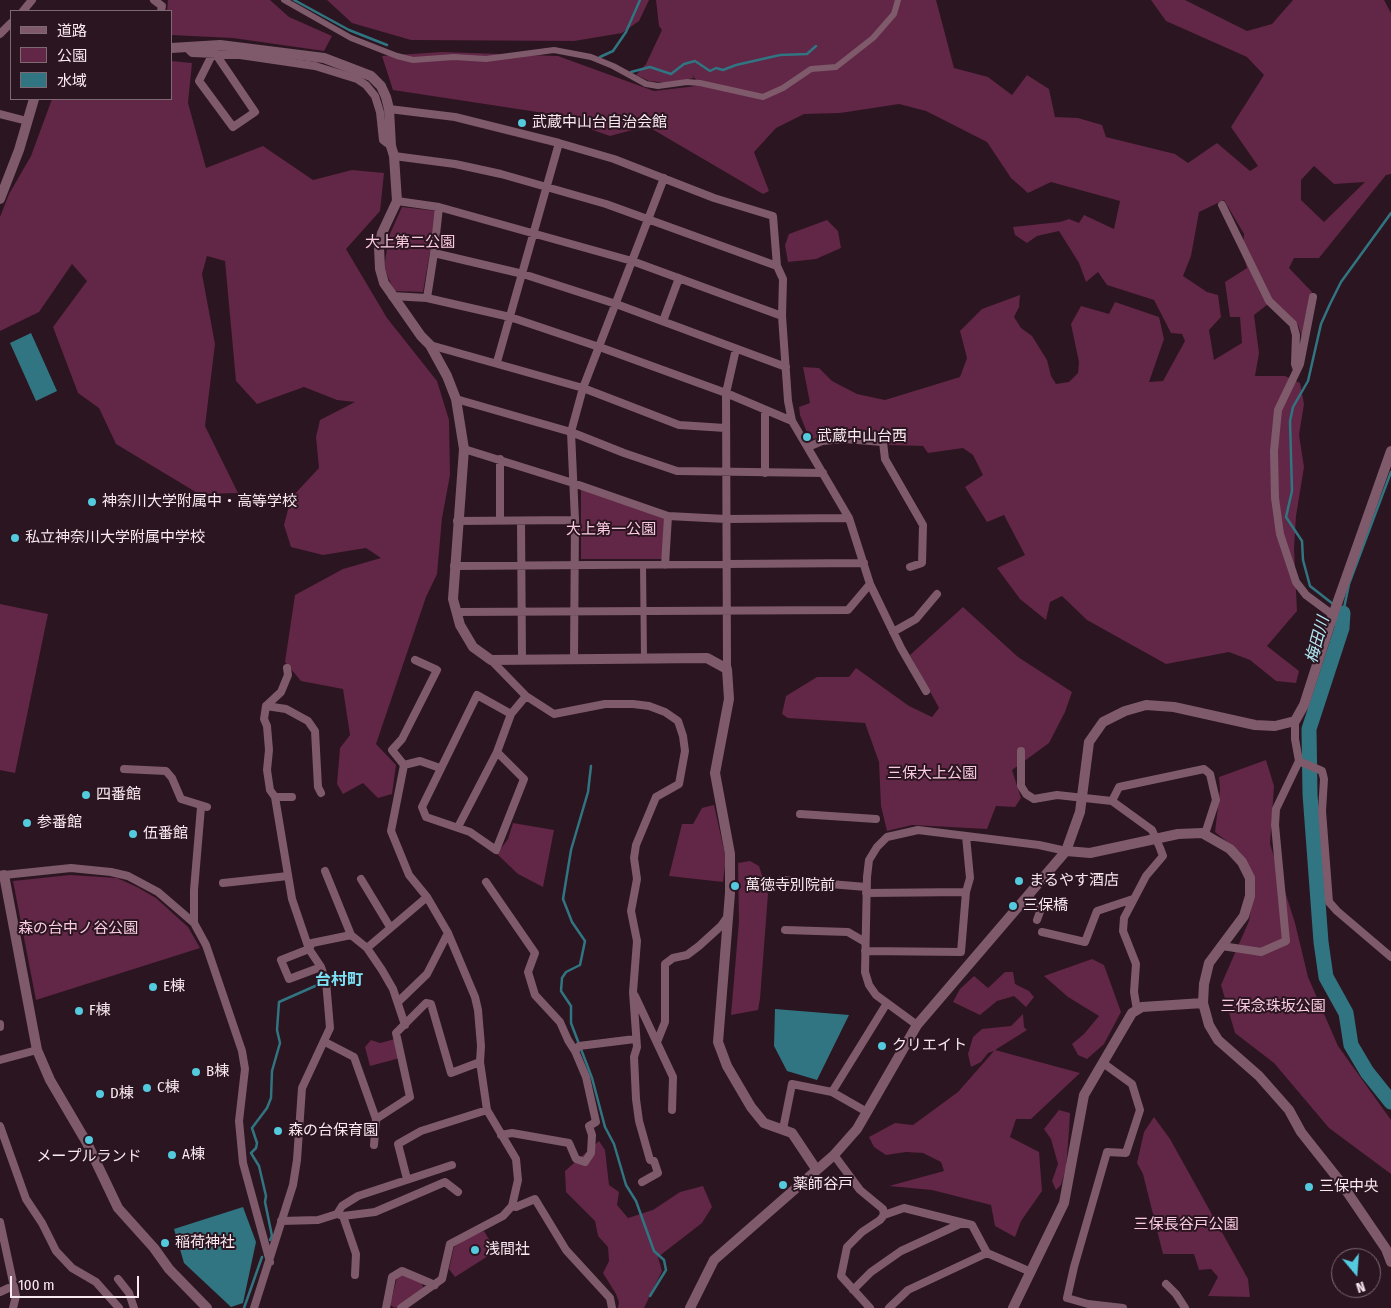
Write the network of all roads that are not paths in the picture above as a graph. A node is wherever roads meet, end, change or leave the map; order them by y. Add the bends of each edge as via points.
1 (32, 0) edge
2 (154, 0) edge
3 (284, 0) edge
4 (898, 0) edge
5 (23, 10) edge
6 (161, 10) edge
7 (10, 24) edge
8 (0, 34) edge
9 (186, 47) junction
10 (172, 48) edge
11 (214, 53) junction
12 (34, 100) edge
13 (389, 109) junction
14 (0, 114) edge
15 (27, 121) junction
16 (558, 143) junction
17 (393, 151) junction
18 (664, 178) junction
19 (547, 187) junction
20 (0, 199) edge
21 (397, 201) junction
22 (1222, 205) dead end
23 (439, 207) junction
24 (649, 218) junction
25 (535, 232) junction
26 (434, 253) junction
27 (632, 261) junction
28 (777, 266) junction
29 (522, 274) junction
30 (679, 278) junction
31 (392, 296) junction
32 (1313, 297) dead end
33 (427, 298) junction
34 (616, 304) junction
35 (782, 316) junction
36 (510, 317) junction
37 (663, 321) junction
38 (430, 345) junction
39 (600, 347) junction
40 (736, 349) junction
41 (497, 362) junction
42 (786, 367) junction
43 (1297, 370) junction
44 (583, 388) junction
45 (726, 393) junction
46 (456, 399) junction
47 (765, 410) junction
48 (792, 421) junction
49 (725, 428) junction
50 (571, 432) junction
51 (808, 447) junction
52 (464, 449) junction
53 (1391, 451) edge
54 (500, 459) junction
55 (727, 473) junction
56 (765, 473) junction
57 (824, 473) junction
58 (1388, 473) edge
59 (573, 483) junction
60 (668, 516) junction
61 (850, 518) junction
62 (726, 519) junction
63 (500, 520) junction
64 (520, 520) junction
65 (575, 520) junction
66 (457, 521) junction
67 (864, 563) junction
68 (643, 564) junction
69 (665, 564) junction
70 (726, 564) junction
71 (454, 566) junction
72 (576, 566) junction
73 (521, 567) junction
74 (910, 568) dead end
75 (870, 584) junction
76 (937, 594) dead end
77 (727, 609) junction
78 (642, 610) junction
79 (574, 611) junction
80 (456, 612) junction
81 (522, 612) junction
82 (1333, 615) junction
83 (893, 632) junction
84 (644, 658) junction
85 (522, 659) junction
86 (574, 659) junction
87 (415, 660) dead end
88 (491, 660) junction
89 (287, 668) dead end
90 (727, 669) junction
91 (926, 691) dead end
92 (526, 696) junction
93 (266, 706) junction
94 (511, 714) junction
95 (1295, 721) junction
96 (1021, 751) dead end
97 (497, 752) junction
98 (1299, 761) junction
99 (404, 765) junction
100 (440, 768) junction
101 (124, 769) dead end
102 (321, 793) dead end
103 (275, 797) junction
104 (292, 797) dead end
105 (1112, 801) junction
106 (800, 814) dead end
107 (876, 819) dead end
108 (458, 827) junction
109 (1205, 834) junction
110 (966, 836) junction
111 (1066, 851) junction
112 (325, 871) dead end
113 (2, 875) edge
114 (288, 876) junction
115 (361, 879) dead end
116 (782, 880) dead end
117 (486, 882) dead end
118 (223, 883) dead end
119 (866, 890) junction
120 (966, 892) junction
121 (1028, 896) junction
122 (427, 897) junction
123 (1133, 899) junction
124 (728, 916) junction
125 (1037, 920) dead end
126 (194, 923) junction
127 (390, 927) junction
128 (785, 930) dead end
129 (448, 932) junction
130 (1042, 932) dead end
131 (351, 935) junction
132 (865, 942) junction
133 (1222, 946) junction
134 (367, 948) junction
135 (309, 949) junction
136 (865, 951) junction
137 (1391, 957) edge
138 (321, 967) junction
139 (633, 992) junction
140 (398, 1002) junction
141 (1204, 1002) junction
142 (887, 1003) junction
143 (1137, 1010) junction
144 (405, 1025) junction
145 (917, 1025) junction
146 (635, 1039) junction
147 (325, 1042) junction
148 (657, 1042) junction
149 (37, 1050) junction
150 (576, 1051) junction
151 (0, 1060) edge
152 (480, 1062) junction
153 (1103, 1062) junction
154 (832, 1092) junction
155 (487, 1110) junction
156 (672, 1110) dead end
157 (867, 1112) junction
158 (376, 1120) junction
159 (0, 1126) edge
160 (783, 1129) junction
161 (501, 1136) junction
162 (374, 1145) dead end
163 (834, 1155) junction
164 (452, 1165) dead end
165 (816, 1169) junction
166 (407, 1179) junction
167 (642, 1182) dead end
168 (458, 1192) dead end
169 (512, 1206) junction
170 (340, 1215) junction
171 (884, 1215) junction
172 (281, 1221) junction
173 (0, 1222) edge
174 (962, 1223) junction
175 (987, 1253) junction
176 (270, 1262) junction
177 (1391, 1262) edge
178 (1031, 1272) junction
179 (355, 1275) dead end
180 (118, 1279) dead end
181 (1166, 1284) dead end
182 (434, 1285) junction
183 (13, 1286) junction
184 (853, 1290) junction
185 (0, 1292) edge
186 (13, 1308) edge
187 (119, 1308) edge
188 (134, 1308) edge
189 (207, 1308) edge
190 (254, 1308) edge
191 (386, 1308) edge
192 (401, 1308) edge
193 (612, 1308) edge
194 (690, 1308) edge
195 (870, 1308) edge
196 (889, 1308) edge
197 (1013, 1308) edge
198 (1123, 1308) edge
199 (1185, 1308) edge

1 - 5 street
2 - 6 street via 162,6
3 - 4 street via 351,38 413,60 486,59 554,50 591,57 646,84 700,83 763,97 811,68 836,67 873,38 894,14
7 - 8 street
9 - 10 street
9 - 11 street via 192,53
9 - 13 street via 220,45 324,58 371,76 381,86
11 - 11 street via 199,81 233,127 256,112
11 - 17 street via 314,66 357,79 375,96 383,140
12 - 15 street
13 - 16 street via 454,117
13 - 17 street
14 - 15 street
15 - 20 street
16 - 18 street
16 - 19 street
17 - 19 street
17 - 21 street
18 - 24 street
18 - 28 street via 773,216
19 - 24 street
19 - 25 street
21 - 23 street
21 - 31 street via 378,247 380,269
22 - 43 street via 1270,301 1292,324 1296,335
23 - 25 street
23 - 26 street
24 - 27 street
24 - 28 street
25 - 27 street
25 - 29 street
26 - 29 street
26 - 33 street
27 - 30 street
27 - 34 street
28 - 35 street via 783,279
29 - 34 street
29 - 36 street
30 - 35 street
30 - 37 street
31 - 33 street
31 - 38 street
32 - 43 street
33 - 36 street
34 - 37 street
34 - 39 street
35 - 42 street
36 - 39 street
36 - 41 street
37 - 40 street
38 - 41 street
38 - 46 street
39 - 44 street
39 - 45 street
40 - 42 street
40 - 45 street
41 - 44 street
42 - 48 street
43 - 82 street via 1278,410 1274,451 1277,516 1296,582 1306,595
44 - 49 street via 679,426
44 - 50 street
45 - 47 street
45 - 49 street
46 - 50 street
46 - 52 street
47 - 48 street
47 - 56 street
48 - 51 street
49 - 55 street
50 - 55 street via 677,471
50 - 59 street
51 - 57 street
51 - 74 street via 822,441 883,442 885,459 923,525 922,563
52 - 54 street
52 - 66 street
53 - 58 street
54 - 59 street
54 - 63 street
55 - 56 street
55 - 62 street
56 - 57 street
57 - 61 street
58 - 82 street
59 - 60 street
59 - 65 street
60 - 62 street
60 - 69 street
61 - 62 street
61 - 67 street
62 - 70 street
63 - 64 street
63 - 66 street
64 - 65 street
64 - 73 street
65 - 72 street
66 - 71 street
67 - 70 street
67 - 75 street
68 - 69 street
68 - 72 street
68 - 78 street
69 - 70 street
70 - 77 street
71 - 73 street
71 - 80 street
72 - 73 street
72 - 79 street
73 - 81 street
75 - 77 street via 848,610
75 - 83 street
76 - 83 street via 916,619
77 - 78 street
77 - 90 street
78 - 79 street
78 - 84 street
79 - 81 street
79 - 86 street
80 - 81 street
80 - 88 street via 473,647
81 - 85 street
82 - 95 street via 1304,705
83 - 91 street
84 - 86 street
84 - 90 street via 707,658
85 - 86 street
85 - 88 street
87 - 99 street via 437,670 402,739 392,750
88 - 92 street
89 - 93 street via 288,675 281,692
90 - 124 street via 729,699 715,772 730,854
92 - 94 street
92 - 139 street via 554,714 605,704 649,706 678,721 684,736 685,751 679,784 656,797 636,845 637,879 631,911 638,940
93 - 102 street via 286,709 308,721 316,731 318,787
93 - 103 street via 268,770 270,790
94 - 97 street
94 - 100 street via 477,695
95 - 98 street
95 - 111 street via 1275,726 1255,725 1174,707 1146,705 1111,717 1103,722 1089,742 1080,812
96 - 105 street via 1021,786 1034,799 1070,796
97 - 108 street
97 - 108 street via 524,779 496,850
98 - 133 street via 1276,809 1286,941 1261,952
98 - 137 street via 1322,771 1324,779 1322,811 1329,902
99 - 100 street via 420,761
99 - 122 street via 391,831 409,875
100 - 108 street via 422,807 426,817
101 - 126 street via 166,772 181,799 204,807 194,890
103 - 104 street
103 - 114 street
105 - 109 street via 1119,787 1204,769 1210,774 1216,800
105 - 123 street via 1152,830 1163,856
106 - 107 street
109 - 111 street via 1178,834 1090,853
109 - 133 street via 1230,848 1250,878 1250,896 1244,916
110 - 111 street
110 - 119 street via 918,830 887,837 869,860
110 - 120 street via 970,878
111 - 121 street
112 - 131 street
113 - 126 street via 71,868 120,874 158,892
113 - 149 street
114 - 118 street
114 - 135 street via 292,900
115 - 127 street
116 - 119 street
117 - 150 street via 535,952 528,972 535,995 560,1022
119 - 120 street
119 - 132 street
120 - 136 street via 961,952
121 - 125 street via 1040,909
121 - 145 street
122 - 127 street
122 - 129 street
123 - 130 street via 1096,911 1085,942
123 - 143 street via 1124,918 1123,931 1136,964 1134,992
124 - 148 street via 699,946 665,964 665,1022
124 - 160 street via 718,1042 751,1107 764,1123
126 - 176 street via 206,945 242,1050 245,1069 240,1121 243,1163
127 - 134 street
128 - 132 street via 848,932
129 - 140 street via 426,974
129 - 152 street via 478,1010
131 - 134 street
131 - 135 street via 312,943
132 - 136 street
133 - 141 street via 1209,963
134 - 140 street
135 - 138 street
135 - 138 street via 281,960 288,979
136 - 142 street via 869,984
138 - 147 street via 326,982 330,1028
139 - 146 street
139 - 148 street
140 - 144 street
141 - 143 street
141 - 177 street via 1209,1025 1218,1040 1260,1076 1289,1110 1301,1132 1339,1180 1386,1249
142 - 145 street
142 - 154 street
143 - 153 street via 1132,1013
144 - 152 street via 426,1003 431,1004 450,1073
144 - 158 street via 396,1033 410,1097
145 - 157 street
146 - 150 street via 579,1046
146 - 167 street via 639,1121 650,1160 654,1161 658,1174
147 - 158 street via 354,1057
147 - 172 street via 302,1088 297,1160
148 - 156 street via 673,1077
149 - 151 street
149 - 189 street via 118,1208
150 - 161 street via 586,1077 596,1122 589,1126 592,1135 590,1153 585,1162 576,1159 569,1143 512,1133
152 - 155 street
153 - 178 street via 1084,1095 1064,1203
153 - 198 street via 1132,1084 1140,1110 1126,1153 1107,1152 1067,1298
154 - 157 street
154 - 160 street via 792,1084
155 - 161 street
155 - 166 street via 398,1144
157 - 163 street
158 - 162 street
159 - 187 street via 26,1199 56,1251 72,1268 96,1282
160 - 165 street via 798,1139
161 - 169 street via 516,1159 518,1169
163 - 165 street
163 - 171 street via 860,1190 883,1209
164 - 166 street
165 - 194 street via 714,1260
166 - 170 street via 358,1196 342,1206
168 - 170 street via 445,1182 375,1212
169 - 182 street via 503,1216 450,1244 442,1279
169 - 193 street via 534,1199 566,1250 610,1298
170 - 172 street via 318,1220
170 - 179 street via 356,1254
171 - 174 street via 904,1208
171 - 184 street via 847,1247 841,1276
172 - 176 street
173 - 183 street
174 - 175 street via 972,1225
174 - 184 street via 901,1251 871,1272
175 - 178 street
175 - 196 street via 908,1290
176 - 190 street
178 - 197 street
180 - 188 street via 129,1293
181 - 199 street
182 - 191 street via 402,1272 392,1277
182 - 192 street
183 - 185 street
183 - 186 street via 16,1296
184 - 195 street

